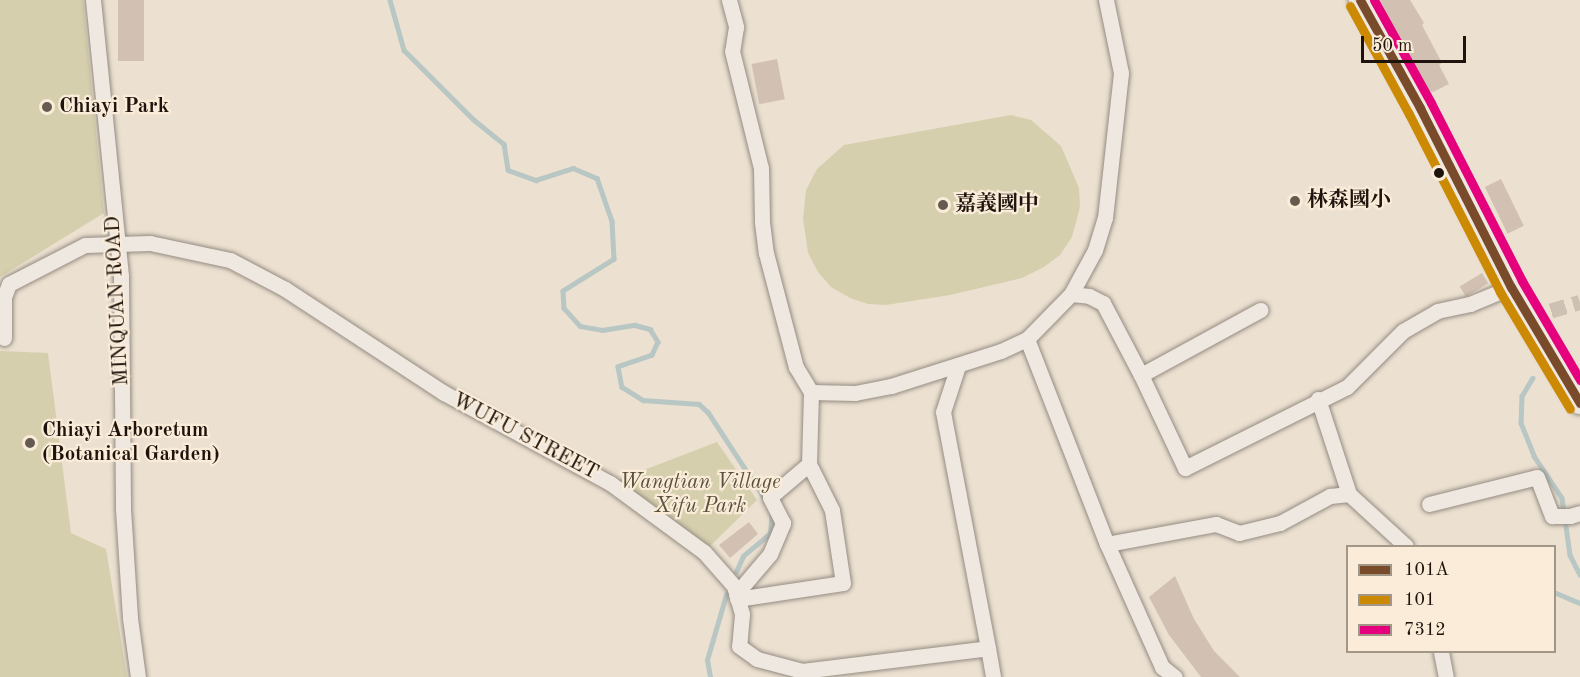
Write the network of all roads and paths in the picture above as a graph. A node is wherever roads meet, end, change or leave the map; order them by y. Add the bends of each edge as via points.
1 (93, 0) edge
2 (729, 0) edge
3 (1106, 0) edge
4 (1360, 0) edge
5 (116, 243) junction
6 (1511, 287) junction
7 (1071, 294) junction
8 (1260, 310) dead end
9 (4, 338) dead end
10 (1027, 339) junction
11 (958, 366) junction
12 (1142, 375) junction
13 (811, 392) junction
14 (1318, 399) junction
15 (1580, 403) edge
16 (808, 464) junction
17 (1349, 495) junction
18 (1429, 504) dead end
19 (1580, 513) edge
20 (1107, 544) junction
21 (1405, 545) edge
22 (737, 597) junction
23 (988, 648) junction
24 (1442, 653) edge
25 (138, 677) edge
26 (993, 677) edge
27 (1175, 677) edge
28 (1446, 677) edge

1 - 5 street, MINQUAN ROAD
2 - 13 street via 736,27 732,51 761,168 766,253 796,367
3 - 7 street via 1121,73 1115,145 1105,218 1095,250
4 - 6 main road
5 - 9 street, WUFU STREET via 85,245 9,284 4,297
5 - 22 street, WUFU STREET via 150,243 230,260 285,289 444,393 610,483 704,552 734,586
5 - 25 street, MINQUAN ROAD via 121,276 123,509
6 - 14 street via 1470,304 1437,311 1403,331 1347,387
6 - 15 main road
7 - 10 street
7 - 12 street via 1103,303
8 - 12 street
10 - 11 street
10 - 20 street
11 - 13 street via 855,393
11 - 23 street via 943,412
12 - 14 street via 1185,468
13 - 16 street
14 - 17 street
16 - 22 street via 770,497 783,524 770,554
16 - 22 street via 832,510 843,583
17 - 20 street via 1330,496 1280,523 1239,533 1216,524
17 - 21 street
18 - 19 street via 1537,477 1552,516
20 - 27 street via 1162,667
22 - 23 street, WUFU STREET via 742,615 739,646 757,659 802,671
23 - 26 street
24 - 28 street

